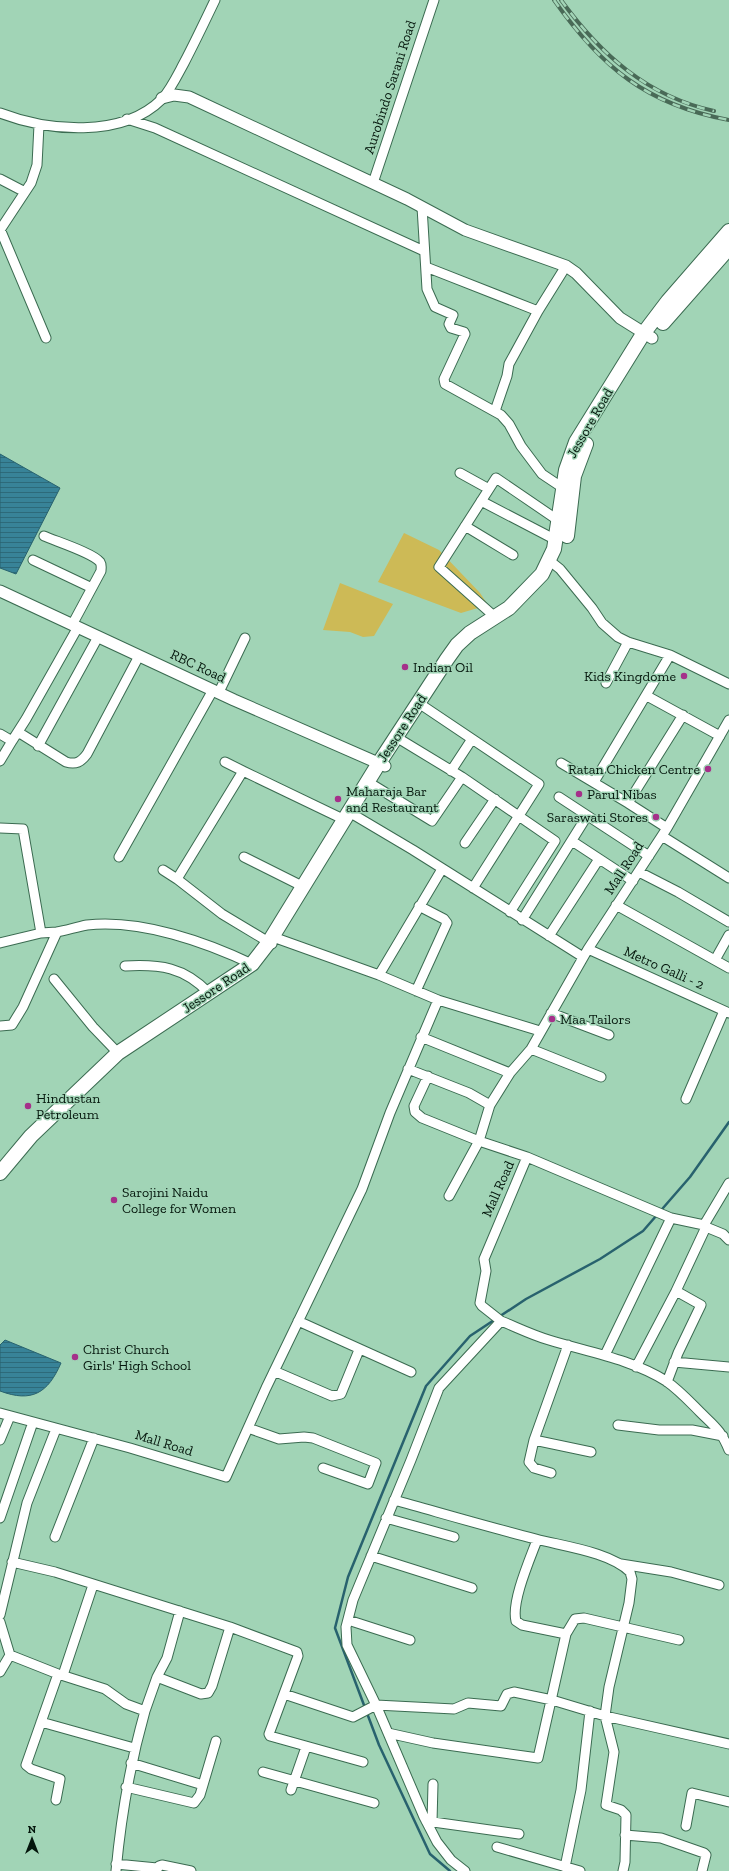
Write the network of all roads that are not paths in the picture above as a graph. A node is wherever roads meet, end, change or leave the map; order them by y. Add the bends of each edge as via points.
1 (215, 0) edge
2 (434, 0) edge
3 (162, 98) junction
4 (0, 113) edge
5 (127, 119) junction
6 (39, 125) junction
7 (0, 179) edge
8 (373, 183) junction
9 (25, 192) junction
10 (422, 207) junction
11 (0, 230) edge
12 (729, 231) edge
13 (729, 248) edge
14 (424, 252) junction
15 (566, 266) junction
16 (426, 267) junction
17 (538, 310) junction
18 (648, 336) junction
19 (46, 338) dead end
20 (495, 411) junction
21 (460, 473) dead end
22 (563, 488) junction
23 (489, 489) junction
24 (481, 501) junction
25 (559, 521) junction
26 (465, 526) junction
27 (44, 536) dead end
28 (556, 540) junction
29 (513, 555) dead end
30 (33, 560) dead end
31 (554, 563) junction
32 (92, 588) junction
33 (0, 592) edge
34 (495, 617) junction
35 (75, 626) junction
36 (98, 637) junction
37 (245, 638) dead end
38 (628, 642) junction
39 (670, 655) junction
40 (139, 656) junction
41 (606, 683) dead end
42 (729, 684) edge
43 (216, 691) junction
44 (647, 696) junction
45 (423, 706) junction
46 (683, 715) junction
47 (729, 720) edge
48 (18, 732) junction
49 (0, 734) edge
50 (720, 736) junction
51 (472, 739) junction
52 (401, 740) junction
53 (12, 741) junction
54 (38, 746) junction
55 (0, 762) edge
56 (225, 762) dead end
57 (561, 763) dead end
58 (382, 765) junction
59 (243, 771) junction
60 (451, 771) junction
61 (462, 777) junction
62 (594, 782) junction
63 (373, 785) junction
64 (559, 797) dead end
65 (495, 800) junction
66 (628, 803) junction
67 (587, 816) junction
68 (518, 817) junction
69 (350, 818) junction
70 (0, 828) edge
71 (664, 832) junction
72 (572, 841) junction
73 (465, 843) dead end
74 (119, 856) dead end
75 (649, 856) junction
76 (244, 857) dead end
77 (600, 860) junction
78 (442, 869) junction
79 (164, 870) dead end
80 (639, 872) junction
81 (729, 878) edge
82 (177, 879) junction
83 (632, 880) junction
84 (304, 887) junction
85 (473, 888) junction
86 (616, 905) junction
87 (419, 906) junction
88 (510, 912) junction
89 (522, 920) junction
90 (729, 922) edge
91 (57, 932) junction
92 (41, 933) junction
93 (729, 935) edge
94 (549, 936) junction
95 (273, 941) junction
96 (0, 943) edge
97 (588, 949) junction
98 (583, 958) junction
99 (715, 960) junction
100 (254, 965) junction
101 (125, 966) dead end
102 (729, 968) edge
103 (379, 975) junction
104 (54, 979) dead end
105 (416, 991) junction
106 (209, 993) junction
107 (438, 1000) junction
108 (726, 1012) edge
109 (551, 1013) junction
110 (0, 1026) edge
111 (540, 1031) junction
112 (609, 1035) dead end
113 (421, 1037) junction
114 (531, 1049) junction
115 (118, 1053) junction
116 (408, 1069) junction
117 (510, 1073) junction
118 (428, 1076) junction
119 (601, 1077) dead end
120 (686, 1099) dead end
121 (490, 1104) junction
122 (479, 1141) junction
123 (527, 1157) junction
124 (14, 1161) junction
125 (1, 1180) edge
126 (729, 1183) edge
127 (448, 1196) dead end
128 (667, 1216) junction
129 (705, 1226) junction
130 (729, 1240) edge
131 (676, 1291) junction
132 (499, 1320) junction
133 (298, 1321) junction
134 (568, 1345) junction
135 (359, 1350) junction
136 (605, 1356) junction
137 (674, 1362) junction
138 (636, 1367) junction
139 (729, 1367) edge
140 (274, 1371) junction
141 (411, 1372) dead end
142 (667, 1382) junction
143 (0, 1413) edge
144 (10, 1416) junction
145 (33, 1422) junction
146 (618, 1425) dead end
147 (248, 1428) junction
148 (56, 1429) junction
149 (94, 1438) junction
150 (0, 1440) edge
151 (534, 1440) junction
152 (727, 1443) edge
153 (591, 1452) dead end
154 (323, 1468) dead end
155 (551, 1473) dead end
156 (394, 1500) junction
157 (0, 1518) edge
158 (386, 1518) junction
159 (55, 1537) dead end
160 (454, 1537) dead end
161 (536, 1540) junction
162 (371, 1556) junction
163 (12, 1562) junction
164 (620, 1564) junction
165 (93, 1585) junction
166 (719, 1585) dead end
167 (472, 1588) dead end
168 (180, 1611) junction
169 (0, 1615) edge
170 (348, 1620) junction
171 (0, 1622) edge
172 (230, 1627) junction
173 (623, 1627) junction
174 (566, 1634) junction
175 (410, 1640) dead end
176 (679, 1640) dead end
177 (10, 1655) junction
178 (0, 1672) edge
179 (61, 1675) junction
180 (157, 1677) junction
181 (284, 1694) junction
182 (552, 1700) junction
183 (374, 1707) junction
184 (145, 1711) junction
185 (590, 1711) junction
186 (605, 1716) junction
187 (41, 1722) junction
188 (388, 1733) junction
189 (216, 1741) dead end
190 (729, 1744) edge
191 (306, 1747) junction
192 (134, 1748) junction
193 (363, 1762) dead end
194 (131, 1764) junction
195 (263, 1772) dead end
196 (294, 1781) junction
197 (433, 1784) dead end
198 (203, 1785) junction
199 (126, 1787) junction
200 (291, 1790) dead end
201 (56, 1800) dead end
202 (729, 1802) edge
203 (374, 1803) dead end
204 (429, 1821) junction
205 (686, 1826) dead end
206 (505, 1832) junction
207 (519, 1834) dead end
208 (625, 1835) junction
209 (565, 1866) junction
210 (116, 1867) edge
211 (157, 1869) edge
212 (191, 1871) edge
213 (465, 1871) edge
214 (580, 1871) edge
215 (623, 1871) edge
216 (702, 1871) edge

1 - 3 street via 177,76
2 - 8 street, Aurobindo Sarani Road
3 - 5 street
3 - 8 street via 174,95 189,97
4 - 6 street
5 - 6 street via 112,124 78,128
5 - 14 street via 156,128
6 - 9 street via 37,165
7 - 9 street
8 - 10 street
9 - 11 street
10 - 14 street
10 - 15 street via 465,230
11 - 19 street
12 - 18 main road, Jessore Road via 668,301
13 - 18 main road, Jessore Road
14 - 16 street
15 - 17 street
15 - 18 street via 620,318
16 - 17 street
16 - 20 street via 427,289 435,307 452,314 449,326 465,334 444,381 445,384
17 - 20 street via 509,364
18 - 22 main road, Jessore Road via 576,442 569,458
18 - 31 main road, Jessore Road via 581,453 574,476 566,540
20 - 22 street via 509,424 521,446 542,474
21 - 23 street
22 - 25 main road, Jessore Road
23 - 24 street
23 - 25 street via 496,478
24 - 26 street
24 - 28 street
25 - 28 main road, Jessore Road
26 - 29 street
26 - 34 street via 438,567
27 - 32 street via 100,562 100,571
28 - 31 main road, Jessore Road
30 - 32 street
31 - 34 main road, Jessore Road via 508,608
31 - 38 street via 605,627
31 - 45 main road, Jessore Road via 545,585 508,619 470,643
32 - 35 street
33 - 35 street, RBC Road
34 - 58 main road, Jessore Road via 470,633 457,646
35 - 36 street, RBC Road
35 - 48 street
36 - 40 street, RBC Road
36 - 54 street
37 - 43 street
38 - 39 street
38 - 41 street
39 - 42 street
39 - 44 street
40 - 43 street, RBC Road
40 - 54 street via 82,760 76,764 66,762
43 - 58 street, RBC Road
43 - 74 street
44 - 46 street
44 - 62 street
45 - 51 street
45 - 52 main road, Jessore Road
46 - 50 street
46 - 66 street
47 - 50 street, Mall Road
48 - 53 street
48 - 54 street
49 - 53 street
50 - 71 street, Mall Road
51 - 60 street
51 - 68 street via 539,784
52 - 58 main road, Jessore Road
52 - 60 street
53 - 55 street
56 - 59 street
57 - 62 street
58 - 63 main road, Jessore Road
58 - 69 main road, Jessore Road
59 - 69 street
59 - 82 street
60 - 61 street
61 - 63 street via 432,821
61 - 65 street
62 - 66 street
63 - 69 main road, Jessore Road
64 - 67 street
65 - 68 street
65 - 73 street
66 - 71 street
67 - 72 street
67 - 75 street
68 - 85 street
68 - 88 street via 555,841
69 - 78 street
69 - 84 main road, Jessore Road
69 - 95 main road, Jessore Road
70 - 92 street via 23,829
71 - 75 street, Mall Road
71 - 81 street
72 - 77 street
72 - 89 street
75 - 80 street, Mall Road
76 - 84 street
77 - 83 street
77 - 94 street
78 - 85 street
78 - 87 street
79 - 82 street
80 - 83 street, Mall Road
80 - 90 street
82 - 95 street via 222,914
83 - 86 street, Mall Road
84 - 95 main road, Jessore Road
85 - 88 street
86 - 97 street, Mall Road
86 - 99 street
87 - 103 street
87 - 105 street via 447,923
88 - 89 street
89 - 94 street
91 - 92 street
91 - 100 street via 104,925 160,930
91 - 110 street via 24,1007 12,1025
92 - 96 street
93 - 99 street
94 - 98 street
95 - 100 main road, Jessore Road
95 - 103 street
97 - 98 street, Mall Road
97 - 108 street, Metro Galli - 2
98 - 109 street, Mall Road
99 - 102 street
100 - 106 main road, Jessore Road
100 - 124 main road, Jessore Road via 209,1003 153,1039 103,1077
101 - 106 street via 147,965 167,968 193,978
103 - 105 street
104 - 115 street
105 - 107 street
106 - 115 main road, Jessore Road
107 - 111 street
107 - 113 street, Mall Road
108 - 120 street
109 - 111 street, Mall Road
109 - 112 street
111 - 114 street, Mall Road
113 - 116 street, Mall Road
113 - 117 street
114 - 117 street, Mall Road
114 - 119 street
115 - 124 main road, Jessore Road via 31,1136
116 - 118 street
116 - 133 street, Mall Road via 362,1189
117 - 121 street, Mall Road
118 - 121 street
118 - 122 street via 414,1106 415,1112 422,1118
121 - 122 street, Mall Road
122 - 123 street, Mall Road
122 - 127 street
123 - 128 street
123 - 132 street, Mall Road via 484,1258 485,1279 480,1299 482,1306
124 - 125 main road, Jessore Road
126 - 129 street
128 - 129 street
128 - 136 street
129 - 130 street via 723,1234
129 - 131 street
131 - 137 street via 701,1305
131 - 138 street
132 - 134 street
132 - 156 street via 439,1388
133 - 135 street
133 - 140 street, Mall Road
134 - 136 street
134 - 151 street
135 - 140 street via 347,1381 338,1395 332,1396
135 - 141 street
136 - 138 street
137 - 139 street
137 - 142 street
138 - 142 street via 647,1370
140 - 147 street, Mall Road
142 - 152 street via 715,1425
143 - 144 street, Mall Road
144 - 145 street, Mall Road
144 - 150 street
145 - 148 street, Mall Road
145 - 157 street
146 - 152 street via 659,1430 692,1430
147 - 149 street, Mall Road via 226,1477
147 - 154 street via 279,1439 313,1438 376,1463 368,1484
148 - 149 street, Mall Road
148 - 163 street via 27,1503
149 - 159 street
151 - 153 street
151 - 155 street via 529,1462 534,1468
156 - 158 street
156 - 161 street
158 - 160 street
158 - 162 street
161 - 164 street via 593,1553
161 - 174 street via 519,1592 515,1611 516,1621
162 - 167 street
162 - 170 street via 353,1600
163 - 165 street via 55,1572
163 - 169 street
164 - 166 street via 671,1572
164 - 173 street via 630,1572 632,1579
165 - 168 street
165 - 179 street
168 - 172 street
168 - 180 street via 167,1658
170 - 175 street
170 - 183 street via 347,1645
171 - 177 street
172 - 180 street via 208,1693 201,1694
172 - 181 street via 297,1652 298,1656
173 - 174 street via 584,1618 575,1619
173 - 176 street
173 - 186 street
174 - 182 street
177 - 178 street
177 - 179 street
179 - 184 street via 105,1689 126,1704
179 - 187 street
180 - 184 street
181 - 183 street via 353,1717
181 - 191 street via 268,1734
182 - 183 street via 506,1690 504,1704 498,1707 468,1703 454,1709
182 - 185 street
182 - 188 street via 539,1756 536,1759 433,1743
183 - 188 street
184 - 192 street
185 - 186 street
185 - 209 street via 581,1790
186 - 190 street
186 - 208 street via 614,1752 606,1805 625,1812
187 - 192 street
187 - 201 street via 26,1765 30,1769 60,1779
188 - 204 street
189 - 198 street
191 - 193 street
191 - 196 street
192 - 194 street
194 - 198 street
194 - 199 street
195 - 196 street
196 - 200 street
196 - 203 street
197 - 204 street
198 - 199 street via 197,1801 190,1804
199 - 210 street
202 - 205 street via 692,1793
204 - 206 street
204 - 213 street via 437,1842 451,1860
206 - 207 street
206 - 209 street via 500,1848
208 - 215 street
208 - 216 street via 661,1838 704,1853 706,1855
209 - 214 street
210 - 211 street
211 - 212 street via 162,1865

